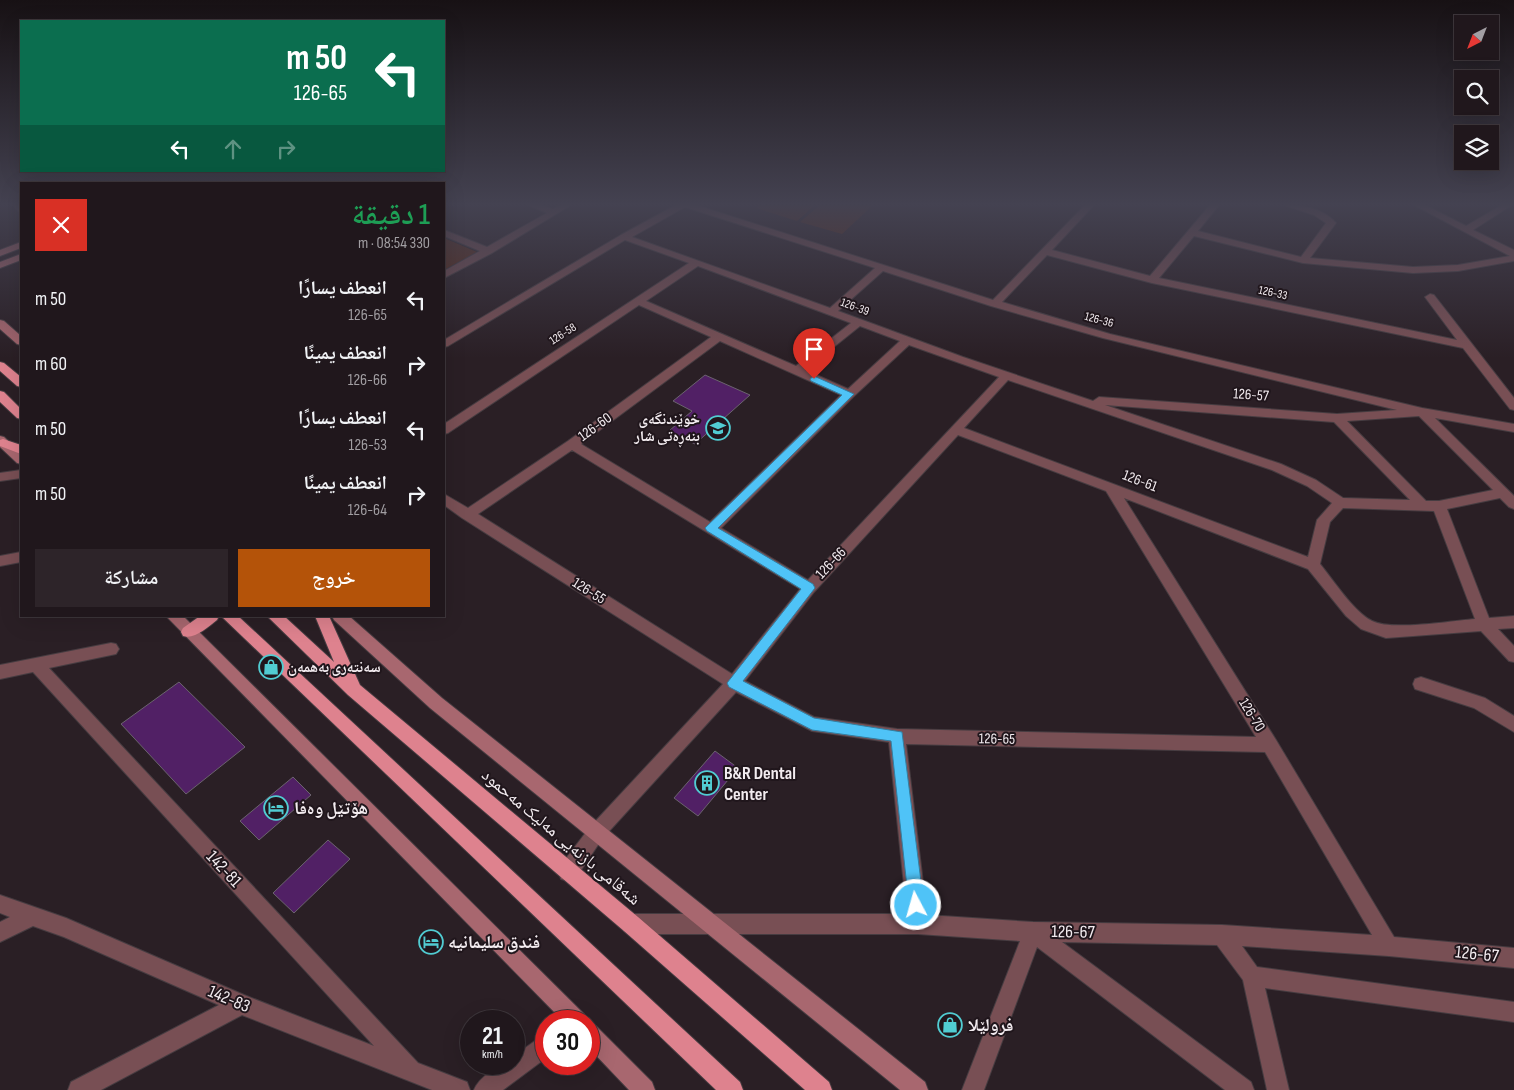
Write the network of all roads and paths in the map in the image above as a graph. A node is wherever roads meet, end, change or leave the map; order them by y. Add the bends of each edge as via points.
1 (480, 256) edge
2 (592, 256) edge
3 (680, 256) edge
4 (844, 256) edge
5 (1043, 256) edge
6 (1062, 256) edge
7 (1173, 256) edge
8 (1286, 256) edge
9 (1306, 256) edge
10 (20, 257) edge
11 (1514, 258) edge
12 (1303, 260) junction
13 (698, 262) junction
14 (0, 265) edge
15 (882, 268) junction
16 (445, 274) edge
17 (1152, 280) junction
18 (1430, 296) dead end
19 (638, 301) junction
20 (995, 304) junction
21 (831, 312) junction
22 (858, 322) junction
23 (0, 323) edge
24 (720, 336) junction
25 (908, 340) junction
26 (20, 341) edge
27 (445, 343) edge
28 (1466, 346) junction
29 (0, 365) edge
30 (797, 371) junction
31 (1006, 376) junction
32 (20, 382) edge
33 (849, 394) junction
34 (0, 395) edge
35 (1078, 400) junction
36 (1514, 406) edge
37 (1422, 412) junction
38 (20, 415) edge
39 (1338, 418) junction
40 (1514, 428) edge
41 (445, 429) edge
42 (955, 429) junction
43 (2, 442) edge
44 (572, 444) junction
45 (20, 450) edge
46 (20, 459) edge
47 (20, 474) edge
48 (0, 477) edge
49 (1110, 487) junction
50 (1503, 493) junction
51 (445, 500) edge
52 (1340, 503) junction
53 (1514, 504) edge
54 (1439, 506) junction
55 (1424, 507) junction
56 (467, 515) junction
57 (711, 528) junction
58 (20, 557) edge
59 (0, 561) edge
60 (1314, 565) junction
61 (809, 588) junction
62 (174, 617) edge
63 (210, 617) edge
64 (229, 617) edge
65 (275, 617) edge
66 (322, 617) edge
67 (340, 617) edge
68 (1514, 622) edge
69 (1484, 624) junction
70 (188, 632) junction
71 (111, 649) dead end
72 (1514, 656) edge
73 (37, 666) junction
74 (0, 672) edge
75 (734, 683) junction
76 (1421, 684) dead end
77 (354, 690) junction
78 (1514, 725) edge
79 (897, 736) junction
80 (1270, 745) junction
81 (596, 833) junction
82 (568, 872) junction
83 (0, 904) edge
84 (32, 916) junction
85 (711, 923) junction
86 (631, 924) junction
87 (918, 924) junction
88 (0, 932) edge
89 (1033, 932) junction
90 (1222, 935) junction
91 (1389, 946) junction
92 (1514, 958) edge
93 (1252, 976) junction
94 (241, 1004) junction
95 (566, 1010) edge
96 (1514, 1012) edge
97 (600, 1044) edge
98 (535, 1053) edge
99 (412, 1072) junction
100 (79, 1090) edge
101 (459, 1090) edge
102 (485, 1090) edge
103 (644, 1090) edge
104 (732, 1090) edge
105 (821, 1090) edge
106 (918, 1090) edge
107 (973, 1090) edge
108 (1243, 1090) edge
109 (1278, 1090) edge

1 - 16 street
2 - 27 street
3 - 13 street, 126-39
4 - 15 street, 126-36
5 - 20 street
6 - 17 street, 126-33
7 - 17 street
8 - 12 street
9 - 12 street
10 - 14 main road
11 - 12 street via 1458,268 1413,270
13 - 19 street, 126-58
13 - 21 street, 126-39
15 - 20 street, 126-36
15 - 21 street
17 - 28 street, 126-33
18 - 28 street
19 - 24 street
19 - 41 street, 126-58
20 - 37 street, 126-36 via 1107,336
21 - 22 street, 126-39
22 - 25 street, 126-39
22 - 30 street
23 - 26 main road
24 - 30 street
24 - 44 street, 126-60
25 - 31 street, 126-39
25 - 33 street
28 - 36 street
29 - 32 highway
30 - 33 street
31 - 35 street, 126-39
31 - 42 street, 126-66
33 - 57 street
34 - 38 highway
35 - 39 street, 126-57
35 - 52 street via 1303,478
37 - 39 street, 126-57
37 - 40 street, 126-36
37 - 50 street
39 - 55 street
42 - 49 street, 126-61
42 - 61 street, 126-66
43 - 45 highway
43 - 46 main road
44 - 56 street, 126-60
44 - 57 street
47 - 48 street
49 - 60 street, 126-61
49 - 80 street, 126-70
50 - 53 street
50 - 54 street
51 - 56 street, 126-55
52 - 55 street
52 - 60 street via 1324,520
54 - 55 street
54 - 69 street
56 - 75 street, 126-55
57 - 61 street
58 - 59 street
60 - 69 street via 1352,612 1366,625 1386,632
61 - 75 street, 126-66
62 - 70 main road
63 - 70 highway
64 - 104 highway
65 - 77 highway, شەقامی بازنەیی مەلیک مەحمود
66 - 77 highway
67 - 81 main road via 436,703
68 - 69 street
69 - 72 street
70 - 95 main road
71 - 73 street
73 - 74 street
73 - 99 street, 142-81
75 - 79 street, 126-65 via 812,724
75 - 81 street, 126-66
76 - 78 street via 1479,703
77 - 82 highway, شەقامی بازنەیی مەلیک مەحمود
79 - 80 street, 126-65
79 - 87 street
80 - 91 street, 126-70
81 - 82 street, 126-66
81 - 85 main road
82 - 86 highway, شەقامی بازنەیی مەلیک مەحمود
83 - 84 street, 142-83
84 - 88 street
84 - 94 street, 142-83
85 - 86 street, 126-67
85 - 87 street, 126-67
85 - 106 main road
86 - 105 highway, شەقامی بازنەیی مەلیک مەحمود
87 - 89 street, 126-67
89 - 90 street, 126-67
89 - 107 street
89 - 108 street
90 - 91 street, 126-67
90 - 93 street
91 - 92 street, 126-67
93 - 96 street
93 - 109 street
94 - 99 street, 142-83
94 - 100 street
97 - 103 main road
98 - 102 street
99 - 101 street, 142-83

